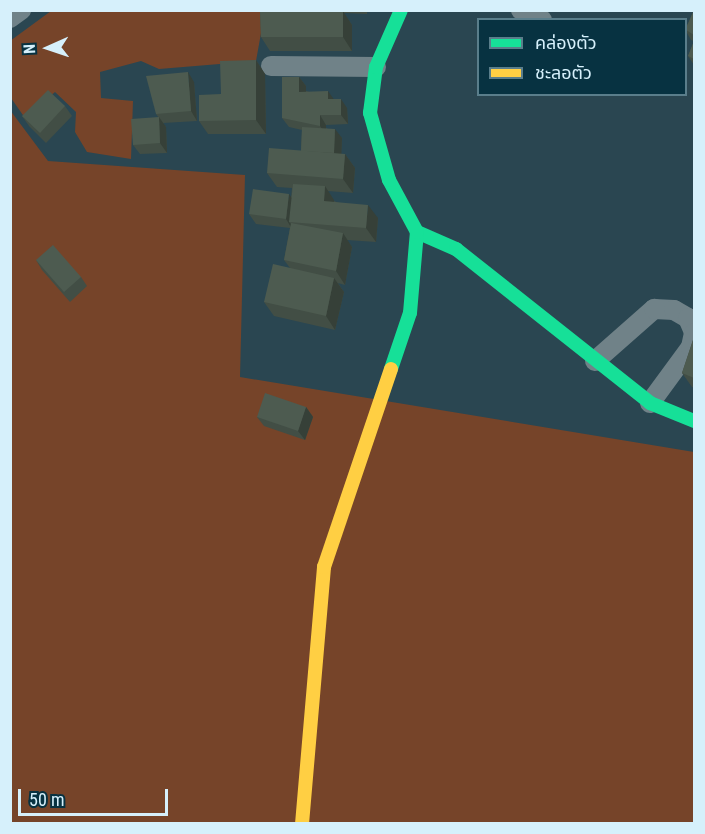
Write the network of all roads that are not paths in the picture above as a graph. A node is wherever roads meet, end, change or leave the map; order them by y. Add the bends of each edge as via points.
1 (21, 10) edge
2 (401, 10) edge
3 (521, 10) edge
4 (10, 18) edge
5 (538, 18) edge
6 (271, 66) dead end
7 (376, 67) junction
8 (417, 232) junction
9 (694, 332) edge
10 (595, 361) junction
11 (650, 403) junction
12 (694, 421) edge
13 (302, 824) edge

1 - 4 street
2 - 7 street
3 - 5 street
6 - 7 street
7 - 8 street via 370,113 375,140
8 - 10 street via 456,249
8 - 13 street via 410,313 324,567
9 - 10 street via 688,318 674,310 654,309
9 - 11 street via 691,346
10 - 11 street
11 - 12 street

